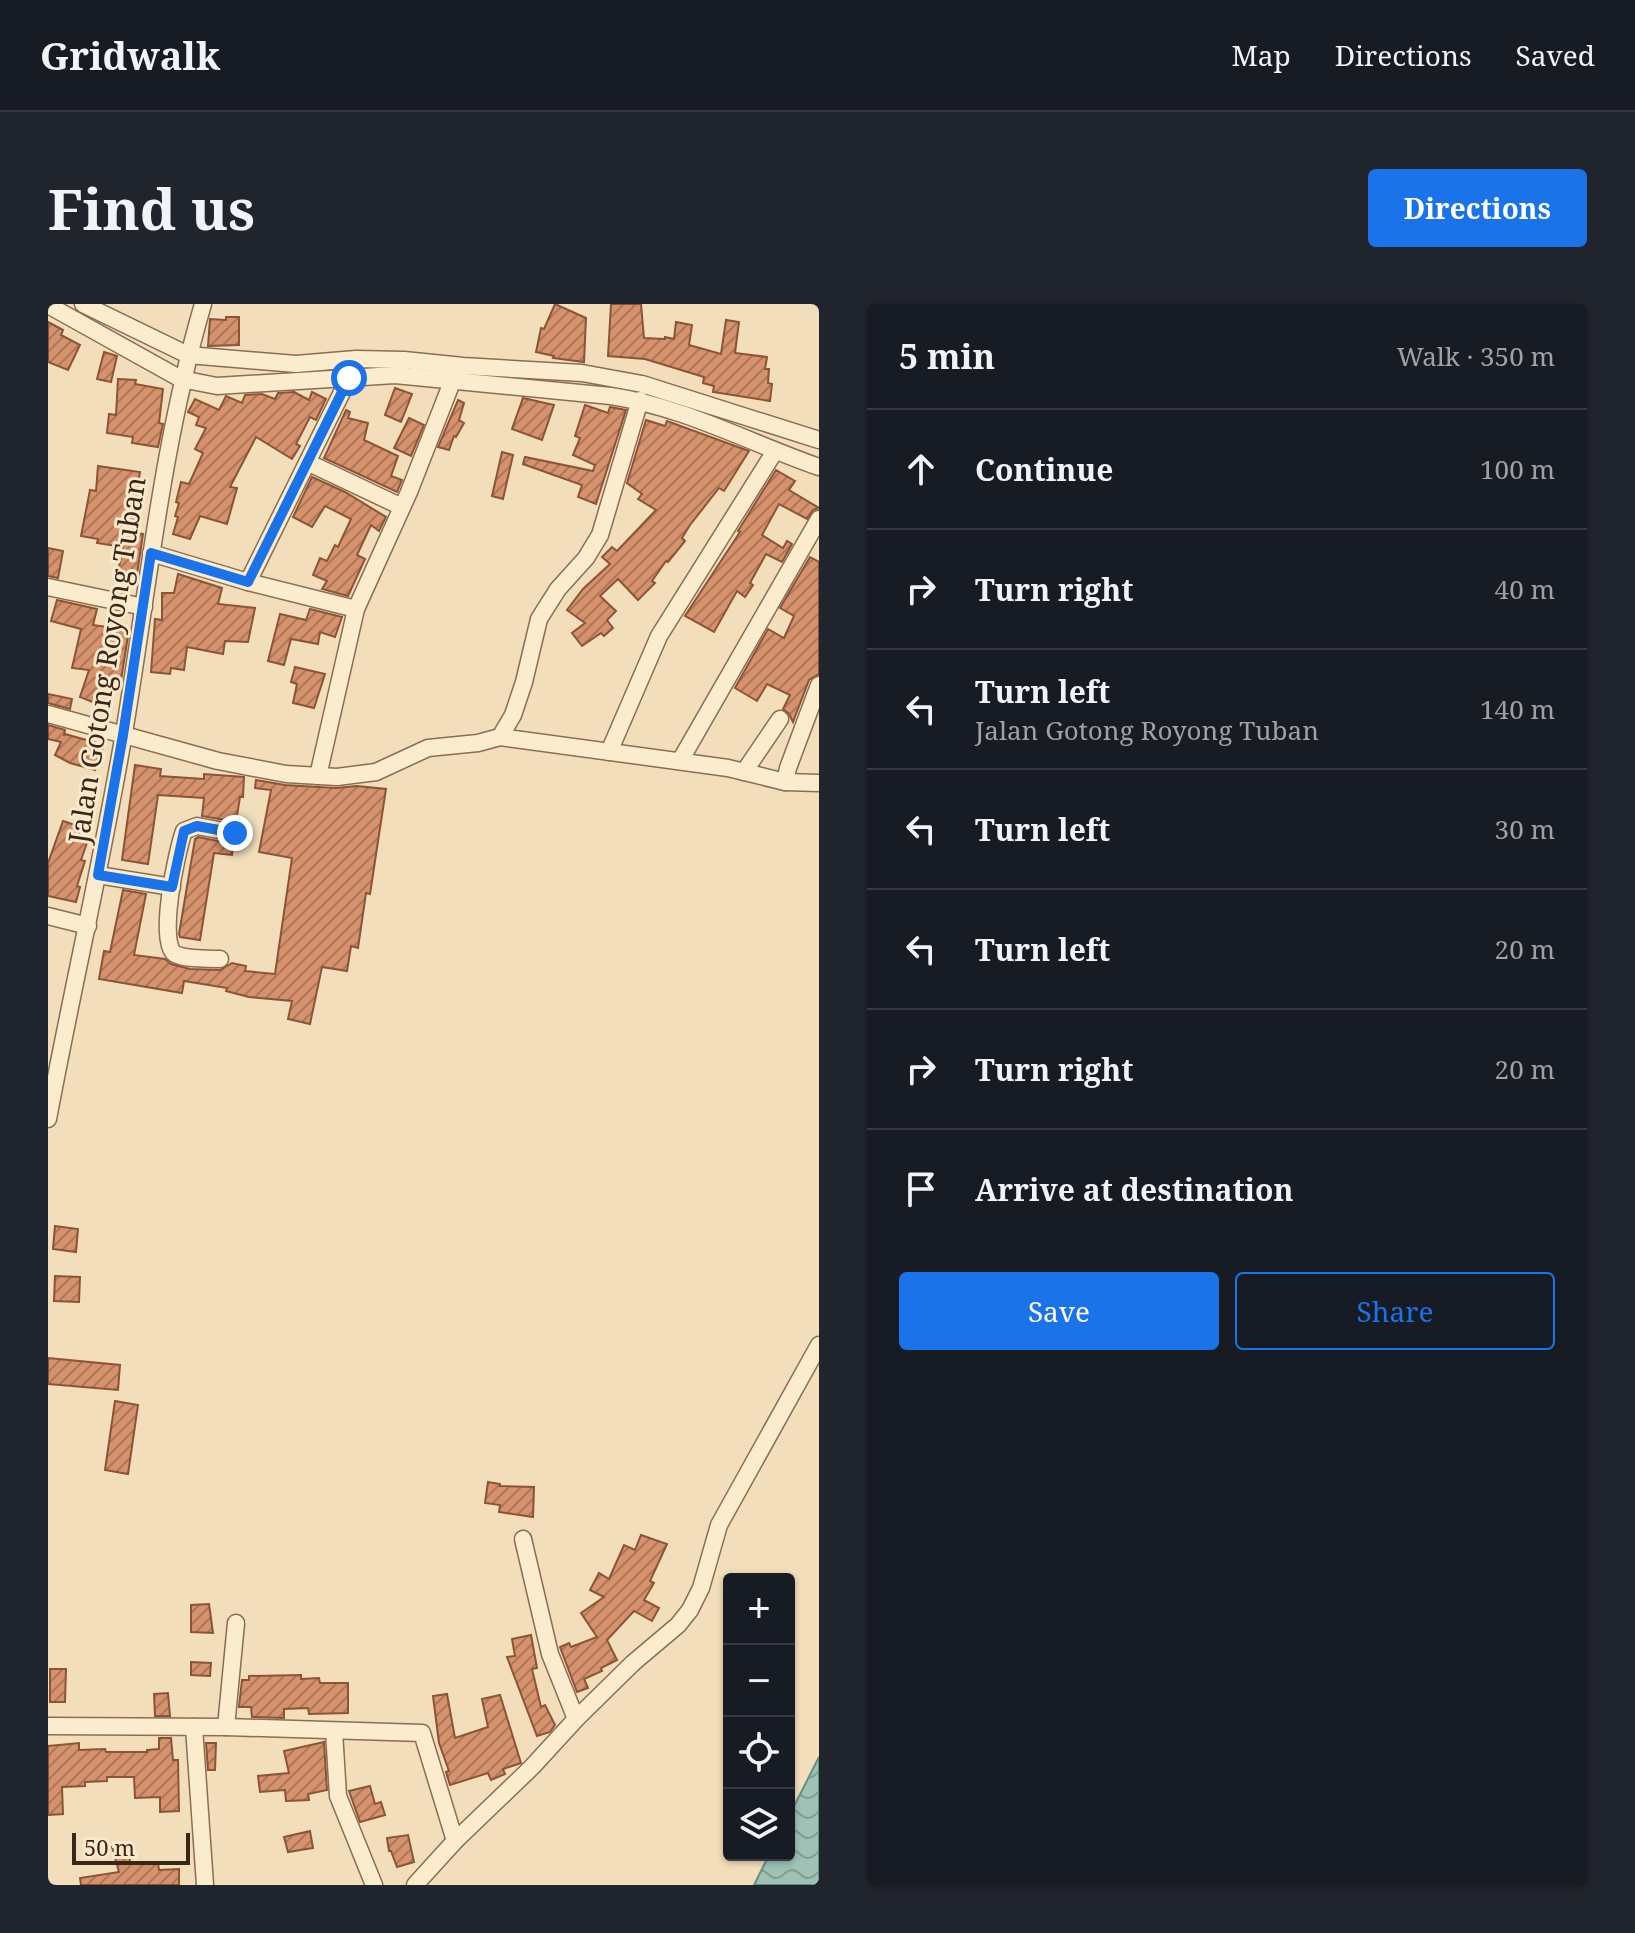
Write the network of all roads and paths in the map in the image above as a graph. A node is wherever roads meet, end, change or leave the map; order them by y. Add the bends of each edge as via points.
1 (83, 304) edge
2 (203, 304) edge
3 (48, 305) edge
4 (188, 355) junction
5 (349, 378) junction
6 (181, 379) junction
7 (452, 382) junction
8 (640, 400) junction
9 (819, 440) edge
10 (775, 451) junction
11 (309, 463) junction
12 (819, 467) edge
13 (402, 507) junction
14 (819, 519) edge
15 (151, 553) junction
16 (248, 582) junction
17 (48, 587) edge
18 (144, 607) junction
19 (356, 609) junction
20 (819, 685) edge
21 (48, 714) edge
22 (780, 719) dead end
23 (123, 735) junction
24 (500, 737) junction
25 (609, 752) junction
26 (680, 761) junction
27 (744, 772) junction
28 (318, 776) junction
29 (785, 782) junction
30 (819, 783) edge
31 (235, 833) dead end
32 (98, 875) junction
33 (172, 887) junction
34 (48, 916) edge
35 (88, 926) junction
36 (220, 959) dead end
37 (48, 1119) edge
38 (819, 1345) edge
39 (523, 1539) dead end
40 (236, 1623) dead end
41 (576, 1719) junction
42 (48, 1726) edge
43 (194, 1727) junction
44 (226, 1727) junction
45 (334, 1731) junction
46 (455, 1841) junction
47 (205, 1885) edge
48 (374, 1885) edge
49 (415, 1885) edge

1 - 4 street
2 - 4 street, Jalan Gotong Royong Tuban
3 - 6 street
4 - 6 street, Jalan Gotong Royong Tuban
4 - 9 street via 296,364 404,360 582,373 642,384
5 - 6 street via 217,386
5 - 7 street via 395,375
5 - 11 street
6 - 15 street, Jalan Gotong Royong Tuban
7 - 8 street
7 - 13 street
8 - 10 street
8 - 24 street via 600,535 539,619 513,715
10 - 12 street
10 - 25 street via 659,636
11 - 13 street
11 - 16 street
13 - 19 street
14 - 26 street
15 - 16 street
15 - 18 street, Jalan Gotong Royong Tuban
16 - 19 street
17 - 18 street
18 - 23 street, Jalan Gotong Royong Tuban
19 - 28 street
20 - 29 street
21 - 23 street
22 - 27 street
23 - 28 street via 218,761
23 - 32 street, Jalan Gotong Royong Tuban
24 - 25 street
24 - 28 street via 428,748 376,772
25 - 26 street
26 - 27 street
27 - 29 street
29 - 30 street
31 - 33 street via 197,826 184,831
32 - 33 street
32 - 35 street, Jalan Gotong Royong Tuban
33 - 36 street via 168,946 175,954
34 - 35 street
35 - 37 street, Jalan Gotong Royong Tuban
38 - 41 street via 719,1525 690,1610
39 - 41 street via 550,1654
40 - 44 street
41 - 46 street
42 - 43 street
43 - 44 street
43 - 47 street
44 - 45 street
45 - 46 street via 422,1733
45 - 48 street via 338,1796
46 - 49 street

